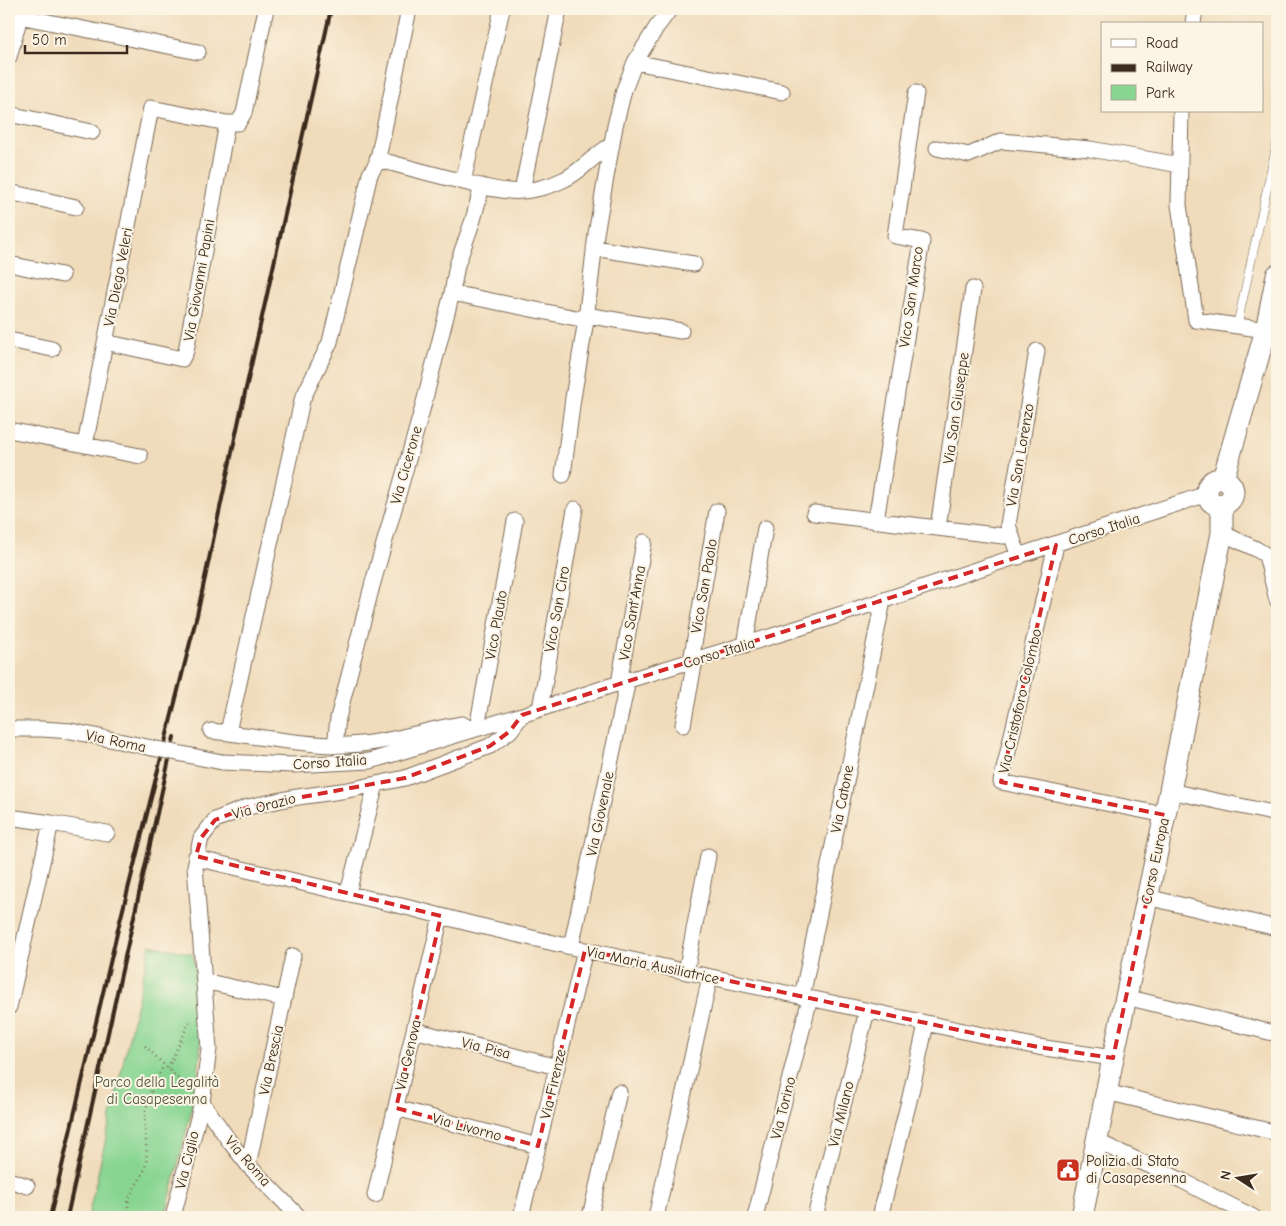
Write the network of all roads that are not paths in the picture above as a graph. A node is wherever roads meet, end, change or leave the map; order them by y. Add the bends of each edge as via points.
1 (266, 9) edge
2 (409, 9) edge
3 (502, 9) edge
4 (559, 9) edge
5 (670, 9) edge
6 (1195, 9) edge
7 (17, 13) edge
8 (1192, 22) edge
9 (198, 52) dead end
10 (9, 57) edge
11 (635, 62) junction
12 (782, 92) dead end
13 (916, 93) dead end
14 (1181, 112) edge
15 (9, 114) edge
16 (232, 123) junction
17 (92, 132) dead end
18 (1277, 142) edge
19 (612, 145) junction
20 (937, 148) dead end
21 (377, 160) junction
22 (1180, 165) junction
23 (463, 182) junction
24 (482, 186) junction
25 (522, 191) junction
26 (9, 192) edge
27 (76, 207) dead end
28 (594, 248) junction
29 (9, 264) edge
30 (694, 264) dead end
31 (62, 275) dead end
32 (1277, 276) edge
33 (973, 289) dead end
34 (452, 293) junction
35 (586, 318) junction
36 (1237, 326) junction
37 (1266, 330) junction
38 (681, 331) dead end
39 (9, 340) edge
40 (106, 342) junction
41 (52, 349) dead end
42 (1037, 351) dead end
43 (9, 430) edge
44 (85, 445) junction
45 (140, 456) dead end
46 (563, 475) dead end
47 (1214, 499) junction
48 (575, 508) dead end
49 (717, 512) dead end
50 (814, 513) dead end
51 (876, 520) junction
52 (515, 521) dead end
53 (765, 528) dead end
54 (938, 528) junction
55 (1222, 533) junction
56 (1011, 535) junction
57 (644, 542) dead end
58 (1056, 545) junction
59 (1272, 556) edge
60 (1019, 557) junction
61 (1277, 600) edge
62 (883, 601) junction
63 (745, 645) junction
64 (693, 660) junction
65 (623, 682) junction
66 (540, 709) junction
67 (522, 715) junction
68 (683, 725) dead end
69 (9, 729) edge
70 (475, 729) junction
71 (212, 731) dead end
72 (228, 732) junction
73 (335, 746) junction
74 (222, 762) joint
75 (376, 784) junction
76 (1170, 791) junction
77 (1277, 814) edge
78 (1165, 815) junction
79 (9, 817) edge
80 (51, 823) junction
81 (107, 833) dead end
82 (196, 856) junction
83 (708, 856) dead end
84 (348, 893) junction
85 (1147, 897) junction
86 (441, 916) junction
87 (1277, 928) edge
88 (578, 949) junction
89 (293, 956) dead end
90 (686, 972) junction
91 (710, 977) junction
92 (204, 981) junction
93 (1126, 997) junction
94 (284, 998) junction
95 (806, 998) junction
96 (9, 1007) edge
97 (867, 1011) junction
98 (926, 1024) junction
99 (414, 1030) junction
100 (1277, 1034) edge
101 (1113, 1058) junction
102 (557, 1067) junction
103 (619, 1092) dead end
104 (1106, 1092) junction
105 (202, 1102) junction
106 (396, 1108) junction
107 (1277, 1133) edge
108 (1096, 1142) junction
109 (538, 1146) junction
110 (248, 1164) junction
111 (9, 1180) edge
112 (27, 1186) dead end
113 (375, 1195) dead end
114 (173, 1217) edge
115 (299, 1217) edge
116 (521, 1217) edge
117 (590, 1217) edge
118 (656, 1217) edge
119 (755, 1217) edge
120 (815, 1217) edge
121 (880, 1217) edge
122 (1082, 1217) edge
123 (1253, 1217) edge

1 - 16 street via 244,113
2 - 21 street
3 - 23 street
4 - 25 street
5 - 11 street
6 - 8 street
7 - 9 street
7 - 10 street
11 - 12 street
11 - 19 street via 624,90
13 - 51 street, Vico San Marco via 895,236 922,241
14 - 22 street
15 - 17 street
16 - 40 street, Via Giovanni Papini via 182,359
16 - 40 street, Via Diego Veleri via 151,108
18 - 36 lane
19 - 25 street via 566,179
19 - 28 street
20 - 22 street via 969,155 1001,141 1090,149
21 - 23 street
21 - 72 street via 370,174 330,342 302,400
22 - 36 street via 1179,205 1196,320
23 - 24 street
24 - 25 street
24 - 34 street, Via Cicerone
26 - 27 street
28 - 30 street
28 - 35 street
29 - 31 street
32 - 37 street
33 - 54 street, Via San Giuseppe
34 - 35 street
34 - 73 street, Via Cicerone via 372,586 338,718
35 - 38 street
35 - 46 street
36 - 37 street
37 - 47 street via 1223,479 1233,492 1229,500
39 - 41 street
40 - 44 street, Via Diego Veleri
42 - 56 street, Via San Lorenzo via 1008,525
43 - 44 street
44 - 45 street
47 - 55 street, Corso Europa
47 - 58 street, Corso Italia
48 - 66 street, Vico San Ciro
49 - 64 street, Vico San Paolo
50 - 51 street
51 - 54 street
52 - 70 street, Vico Plauto
53 - 63 street
54 - 56 street
55 - 59 street
55 - 76 street, Corso Europa
56 - 60 street, Via San Lorenzo
57 - 65 street, Vico Sant'Anna
58 - 60 street, Corso Italia
58 - 78 street, Via Cristoforo Colombo via 1001,782
59 - 61 street
60 - 62 street, Corso Italia
62 - 63 street, Corso Italia
62 - 95 street, Via Catone
63 - 64 street, Corso Italia
64 - 65 street, Corso Italia
64 - 68 street, Vico San Paolo
65 - 66 street, Corso Italia
65 - 88 street, Via Giovenale
66 - 67 street, Corso Italia
67 - 70 street, Corso Italia
67 - 75 street, Via Orazio via 510,731 490,746 405,778
69 - 74 street, Via Roma, bridge via 71,731
70 - 73 street via 462,724
70 - 74 street, Corso Italia via 370,761 293,766
71 - 72 street
72 - 73 street
75 - 82 street, Via Orazio via 248,807 215,820 201,838
75 - 84 street
76 - 77 street
76 - 78 street, Corso Europa
78 - 85 street, Corso Europa
79 - 80 street
80 - 81 street
80 - 96 street
82 - 84 street, Via Maria Ausiliatrice
82 - 92 street, Via Orazio
83 - 90 street
84 - 86 street, Via Maria Ausiliatrice
85 - 87 street
85 - 93 street, Corso Europa
86 - 88 street, Via Maria Ausiliatrice
86 - 99 street, Via Genova
88 - 90 street, Via Maria Ausiliatrice
88 - 102 street, Via Firenze
89 - 94 street, Via Brescia
90 - 91 street, Via Maria Ausiliatrice
91 - 95 street, Via Maria Ausiliatrice
91 - 118 street
92 - 94 street
92 - 105 street, Via Orazio via 210,1048
93 - 100 street
93 - 101 street, Corso Europa
94 - 110 street, Via Brescia
95 - 97 street, Via Maria Ausiliatrice
95 - 119 street, Via Torino
97 - 98 street, Via Maria Ausiliatrice
97 - 120 street, Via Milano
98 - 101 street, Via Maria Ausiliatrice via 1038,1048
98 - 121 street
99 - 102 street, Via Pisa
99 - 106 street, Via Genova
101 - 104 street, Corso Europa
102 - 109 street, Via Firenze
103 - 117 street
104 - 107 street
104 - 108 street, Corso Europa
105 - 110 street, Via Roma
105 - 114 street, Via Ciglio
106 - 109 street, Via Livorno
106 - 113 street, Via Genova
108 - 122 street, Corso Europa
108 - 123 street
109 - 116 street, Via Firenze
110 - 115 street, Via Roma
111 - 112 street

